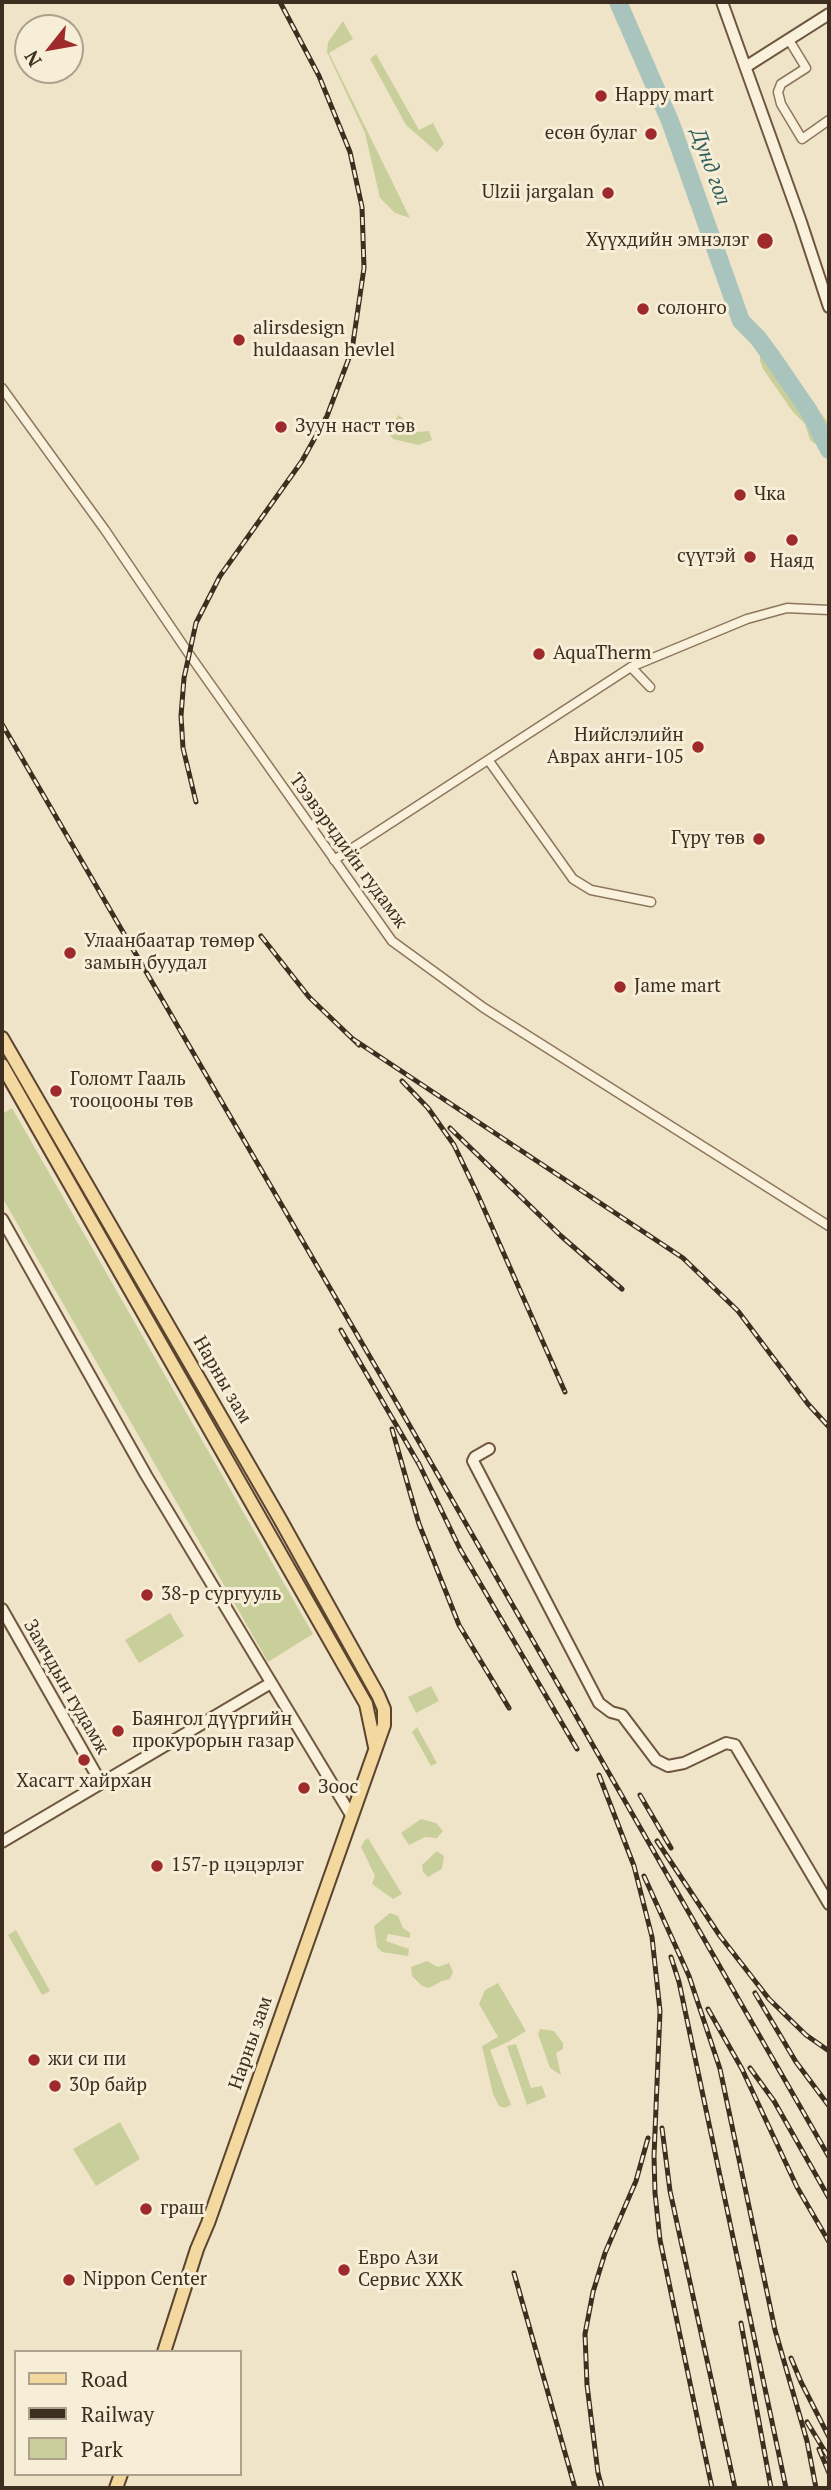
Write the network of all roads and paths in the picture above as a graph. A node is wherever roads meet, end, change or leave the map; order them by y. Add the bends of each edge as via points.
1 (722, 2) edge
2 (829, 14) edge
3 (789, 40) junction
4 (747, 66) junction
5 (829, 120) edge
6 (829, 307) edge
7 (2, 388) edge
8 (829, 610) edge
9 (631, 667) junction
10 (650, 687) dead end
11 (489, 761) junction
12 (334, 860) junction
13 (651, 902) dead end
14 (2, 1038) edge
15 (2, 1065) edge
16 (10, 1077) edge
17 (2, 1219) edge
18 (829, 1226) edge
19 (489, 1449) dead end
20 (2, 1609) edge
21 (271, 1683) junction
22 (101, 1783) junction
23 (351, 1815) junction
24 (2, 1842) edge
25 (829, 1904) edge
26 (165, 2350) edge

1 - 4 street
2 - 3 street
3 - 4 street
3 - 5 street via 806,68 781,84 781,104 802,139
4 - 6 street
7 - 12 street, Тээвэрчдийн гудамж
8 - 9 street via 787,608
9 - 10 street
9 - 11 street
11 - 12 street
11 - 13 street via 573,879 591,890
12 - 18 street, Тээвэрчдийн гудамж via 402,950 484,1008
14 - 16 main road, Нарны зам
15 - 16 main road, Нарны зам
16 - 23 main road, Нарны зам via 273,1507 378,1695 384,1725
17 - 21 street via 146,1475
19 - 25 street via 473,1461 599,1703 622,1715 656,1760 668,1766 726,1744 735,1745
20 - 22 street, Замчдын гудамж
21 - 22 street
21 - 23 street
22 - 24 street
23 - 26 main road, Нарны зам

